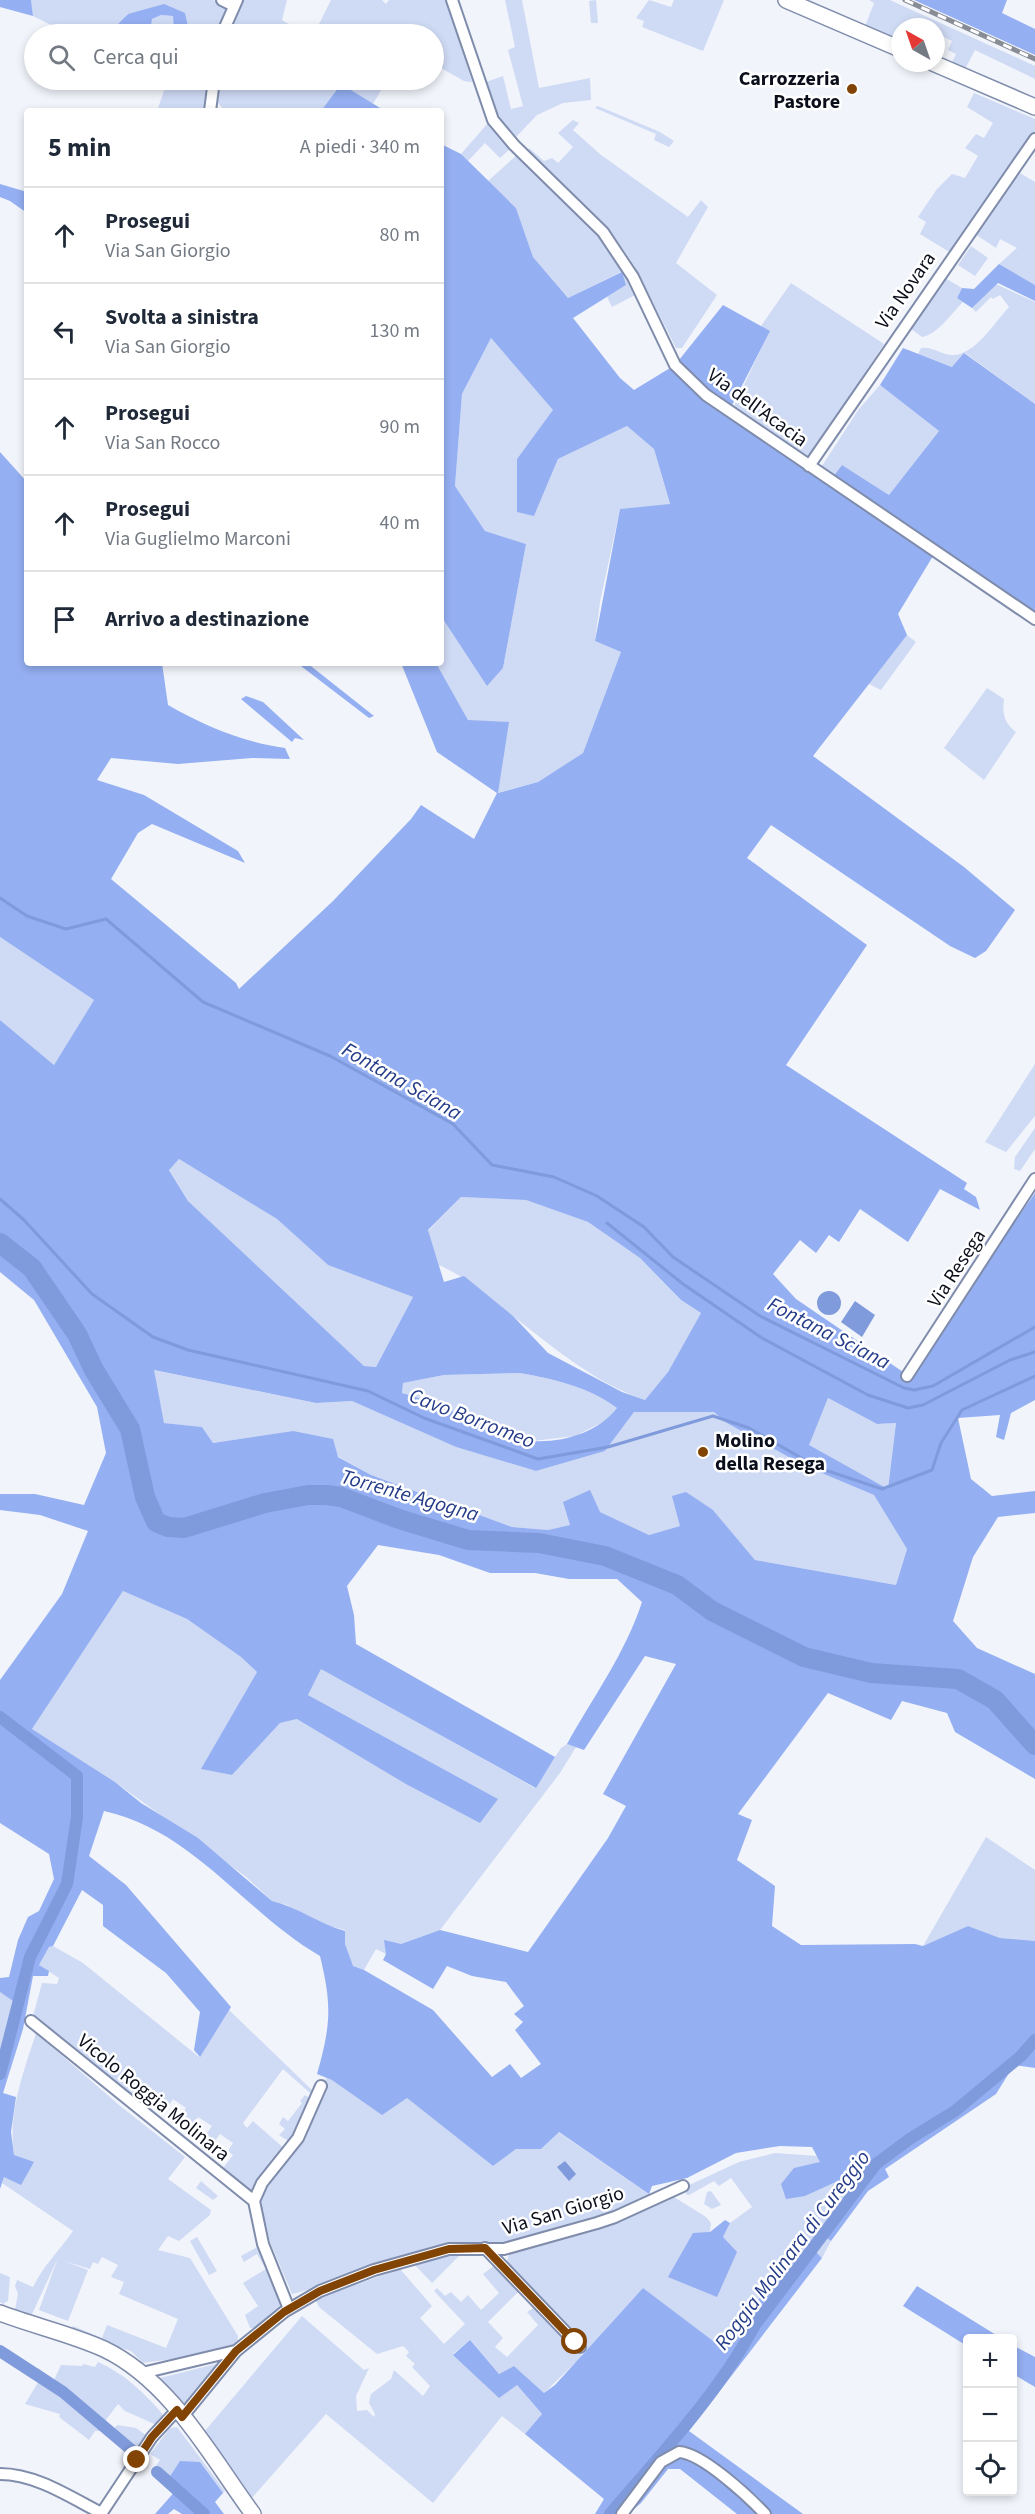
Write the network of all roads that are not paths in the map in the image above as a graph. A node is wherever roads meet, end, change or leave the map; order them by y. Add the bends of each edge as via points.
1 (222, 0) edge
2 (452, 0) edge
3 (786, 0) edge
4 (236, 3) edge
5 (227, 24) edge
6 (891, 45) edge
7 (945, 68) edge
8 (213, 90) edge
9 (1035, 107) edge
10 (210, 108) edge
11 (1035, 139) edge
12 (809, 466) junction
13 (1035, 618) edge
14 (1035, 1179) edge
15 (907, 1376) dead end
16 (31, 2021) dead end
17 (321, 2086) dead end
18 (683, 2186) dead end
19 (254, 2201) junction
20 (485, 2248) junction
21 (289, 2308) junction
22 (0, 2313) edge
23 (580, 2346) dead end
24 (236, 2351) junction
25 (142, 2373) junction
26 (179, 2413) junction
27 (0, 2474) edge
28 (101, 2514) edge
29 (253, 2514) edge
30 (622, 2514) edge
31 (765, 2514) edge

1 - 4 street
2 - 12 street, Via dell'Acacia via 493,120 603,232 633,277 675,365 706,395
3 - 6 main road
4 - 5 street
7 - 9 main road
8 - 10 street
11 - 12 street, Via Novara
12 - 13 street, Via dell'Acacia
14 - 15 street, Via Resega
16 - 19 street, Vicolo Roggia Molinara
17 - 19 street via 298,2138 262,2183
18 - 20 street, Via San Giorgio via 615,2217 504,2249
19 - 21 street via 263,2244
20 - 21 street, Via San Giorgio via 449,2249 374,2270
20 - 23 street, Via San Giorgio
21 - 24 street, Via San Giorgio
22 - 25 main road via 102,2349
24 - 25 street
24 - 26 street
25 - 26 main road
26 - 28 street via 140,2456
26 - 29 main road
27 - 28 street via 33,2480
30 - 31 street via 662,2462 686,2452 749,2497

